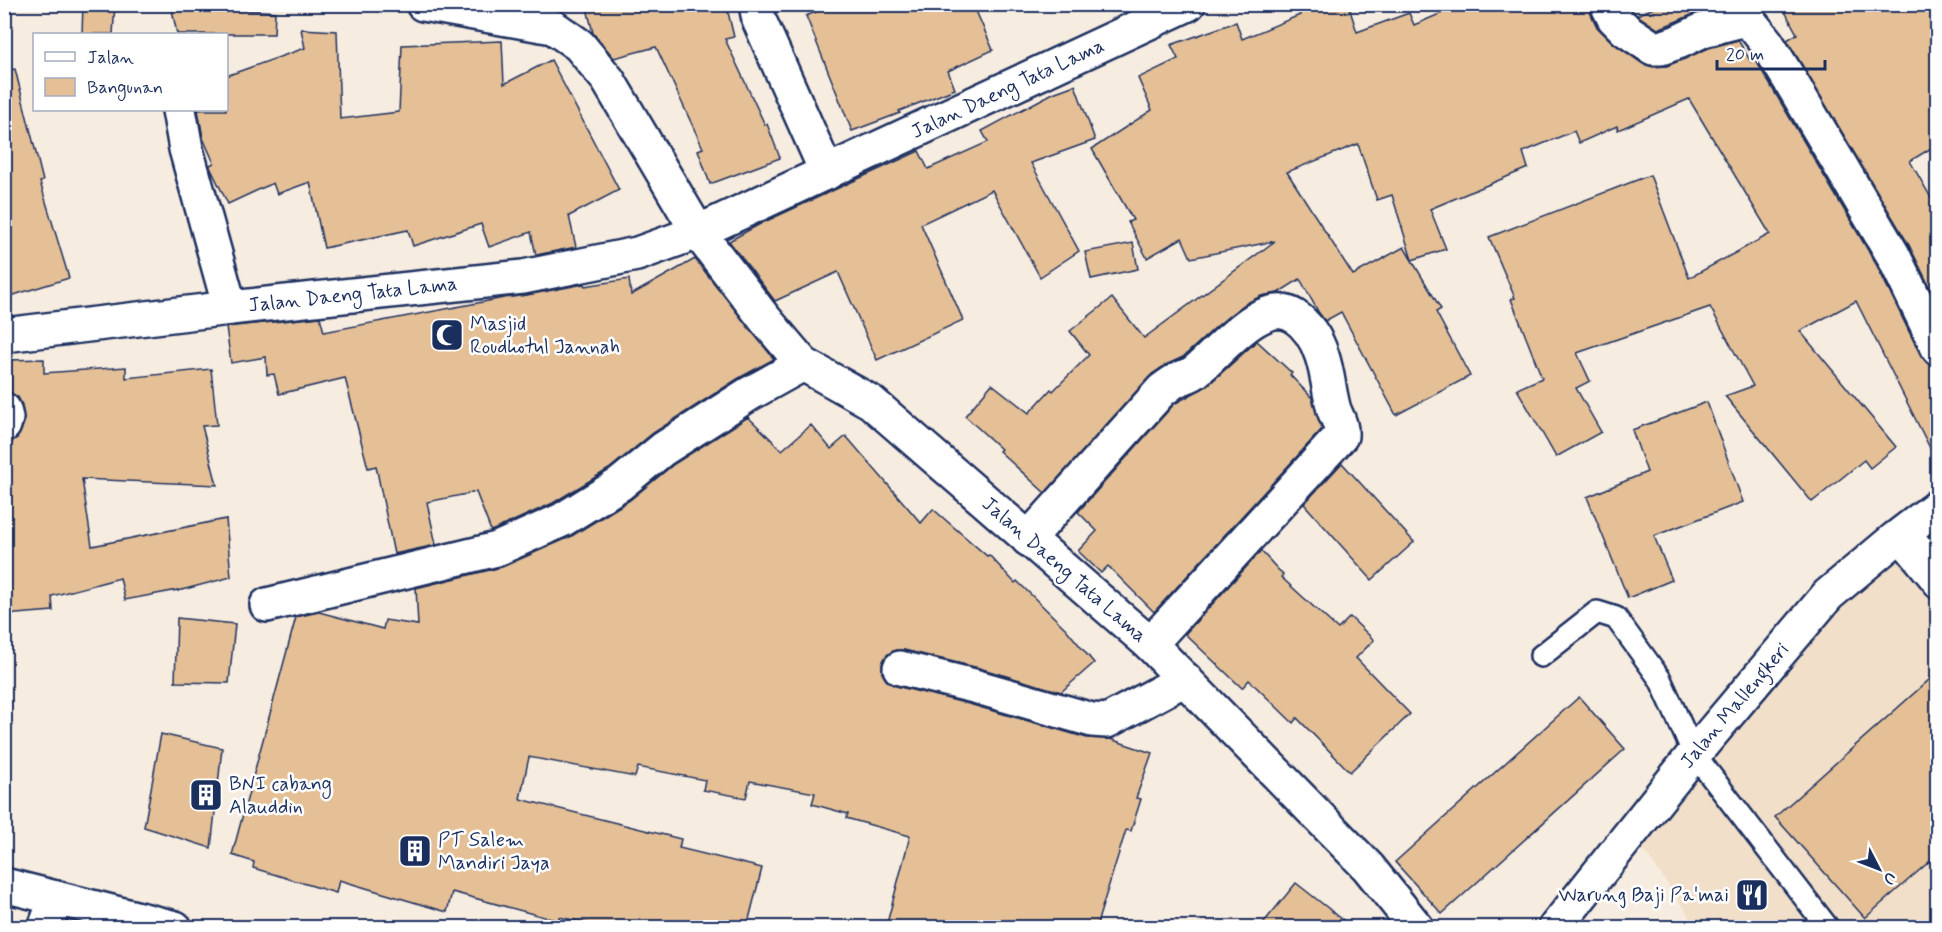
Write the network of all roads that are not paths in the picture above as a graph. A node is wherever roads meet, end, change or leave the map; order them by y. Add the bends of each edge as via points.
1 (423, 4) edge
2 (756, 4) edge
3 (1188, 4) edge
4 (1606, 4) edge
5 (549, 16) edge
6 (179, 111) edge
7 (827, 172) junction
8 (698, 232) junction
9 (230, 308) junction
10 (4, 335) edge
11 (1938, 348) edge
12 (803, 364) junction
13 (4, 410) edge
14 (4, 425) edge
15 (1938, 506) edge
16 (1901, 534) junction
17 (1028, 539) junction
18 (1938, 565) edge
19 (1938, 589) edge
20 (267, 605) dead end
21 (1150, 644) junction
22 (1541, 656) dead end
23 (900, 668) dead end
24 (1185, 679) junction
25 (1694, 754) junction
26 (5, 889) edge
27 (50, 913) edge
28 (175, 927) edge
29 (1417, 927) edge
30 (1555, 927) edge
31 (1828, 927) edge

1 - 5 main road
2 - 7 main road via 759,20
3 - 7 main road, Jalan Daeng Tata Lama
4 - 11 main road via 1626,30 1653,48 1703,30 1750,22 1767,43 1893,255
5 - 8 main road via 608,80
6 - 9 main road
7 - 8 main road, Jalan Daeng Tata Lama
8 - 9 main road, Jalan Daeng Tata Lama via 637,254 523,277
8 - 12 main road, Jalan Daeng Tata Lama
9 - 10 main road, Jalan Daeng Tata Lama
12 - 17 main road, Jalan Daeng Tata Lama via 871,402
12 - 20 main road via 663,449 620,484 562,520 497,549
13 - 14 main road
15 - 16 main road, Jalan Mallengkeri
16 - 18 lane
16 - 19 lane
16 - 25 main road, Jalan Mallengkeri via 1828,595
17 - 21 main road, Jalan Daeng Tata Lama
17 - 21 main road via 1162,390 1196,371 1251,322 1272,311 1287,311 1302,322 1317,341 1341,436
21 - 24 main road, Jalan Daeng Tata Lama
22 - 25 lane via 1597,612 1616,618 1660,679
23 - 24 main road via 1107,721
24 - 29 main road, Jalan Daeng Tata Lama via 1368,867
25 - 30 main road, Jalan Mallengkeri
25 - 31 lane
26 - 27 main road
27 - 28 main road

